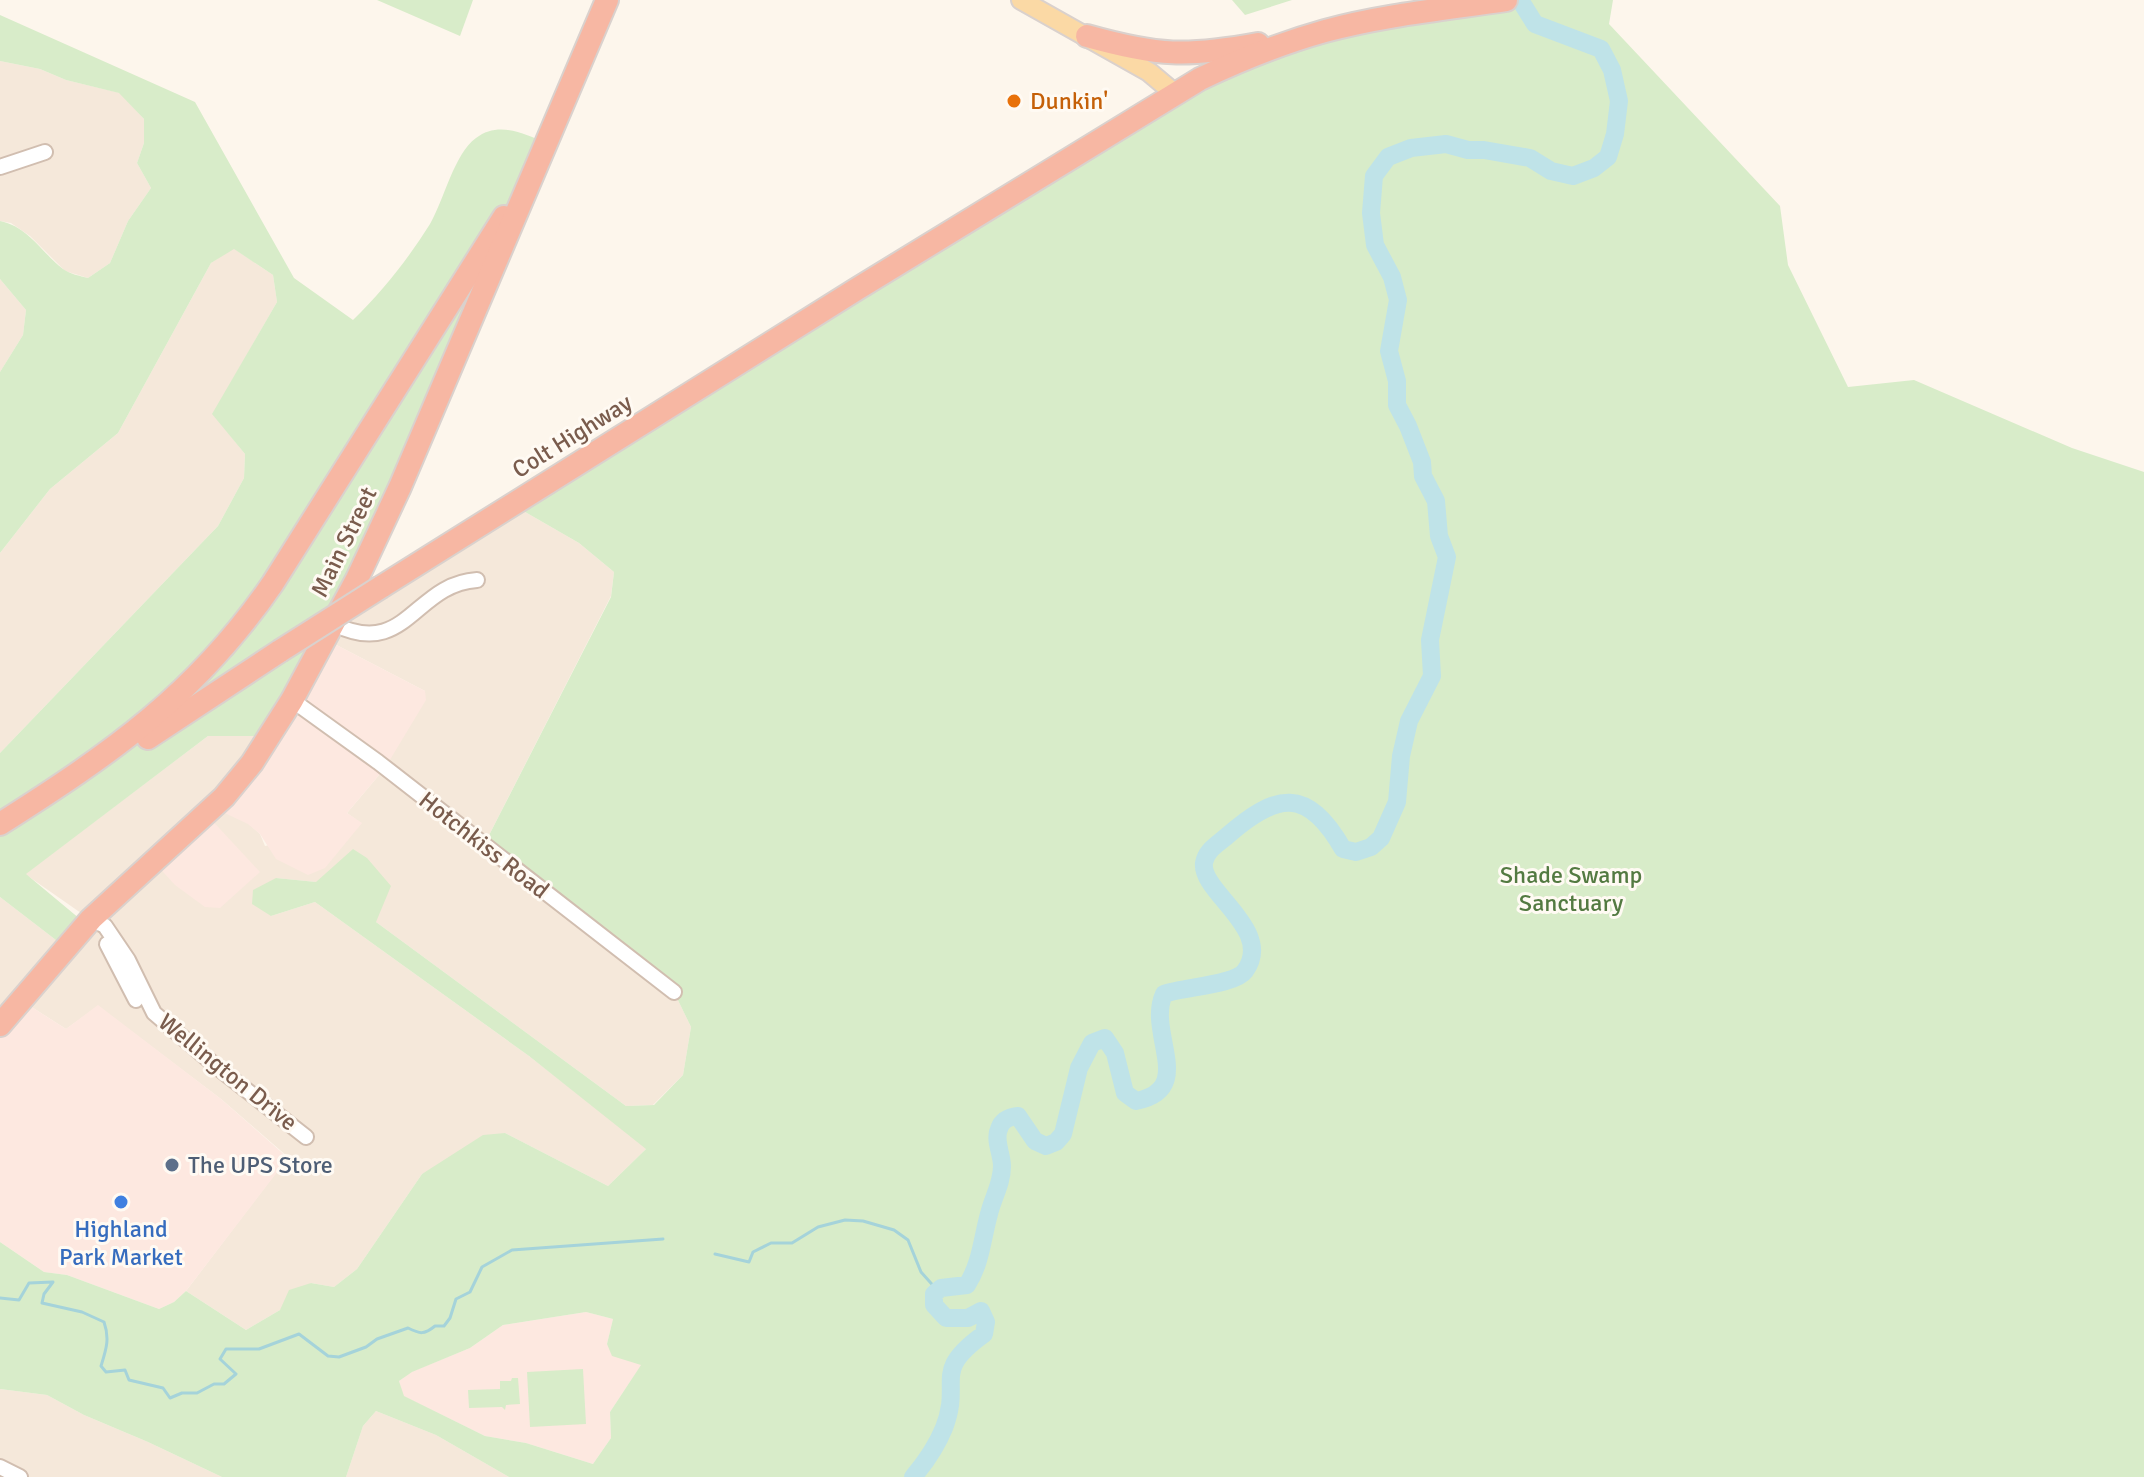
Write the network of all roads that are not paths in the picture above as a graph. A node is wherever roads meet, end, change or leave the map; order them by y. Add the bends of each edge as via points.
1 (607, 0) edge
2 (1021, 0) edge
3 (1506, 0) edge
4 (1499, 1) edge
5 (1326, 31) junction
6 (1087, 36) junction
7 (1174, 93) junction
8 (546, 143) junction
9 (45, 152) dead end
10 (0, 167) edge
11 (477, 580) dead end
12 (334, 624) junction
13 (292, 700) junction
14 (0, 824) edge
15 (91, 919) junction
16 (674, 992) dead end
17 (0, 1025) edge
18 (306, 1137) dead end
19 (0, 1467) edge
20 (20, 1477) edge

1 - 8 highway, Main Street
2 - 6 main road
3 - 4 highway
4 - 5 highway
5 - 6 highway via 1194,54 1151,53
5 - 7 highway, Colt Highway via 1247,58
6 - 7 main road
7 - 14 highway, Colt Highway, bridge via 381,587 84,780
8 - 12 highway, Main Street via 400,487
8 - 14 highway via 241,627 151,720
9 - 10 street
11 - 12 street via 445,588 376,635
12 - 13 highway, Main Street
13 - 15 highway, Main Street via 252,763 214,808
13 - 16 street, Hotchkiss Road
15 - 17 highway, Main Street
15 - 18 street, Wellington Drive via 105,926 128,960 150,1008
19 - 20 street

